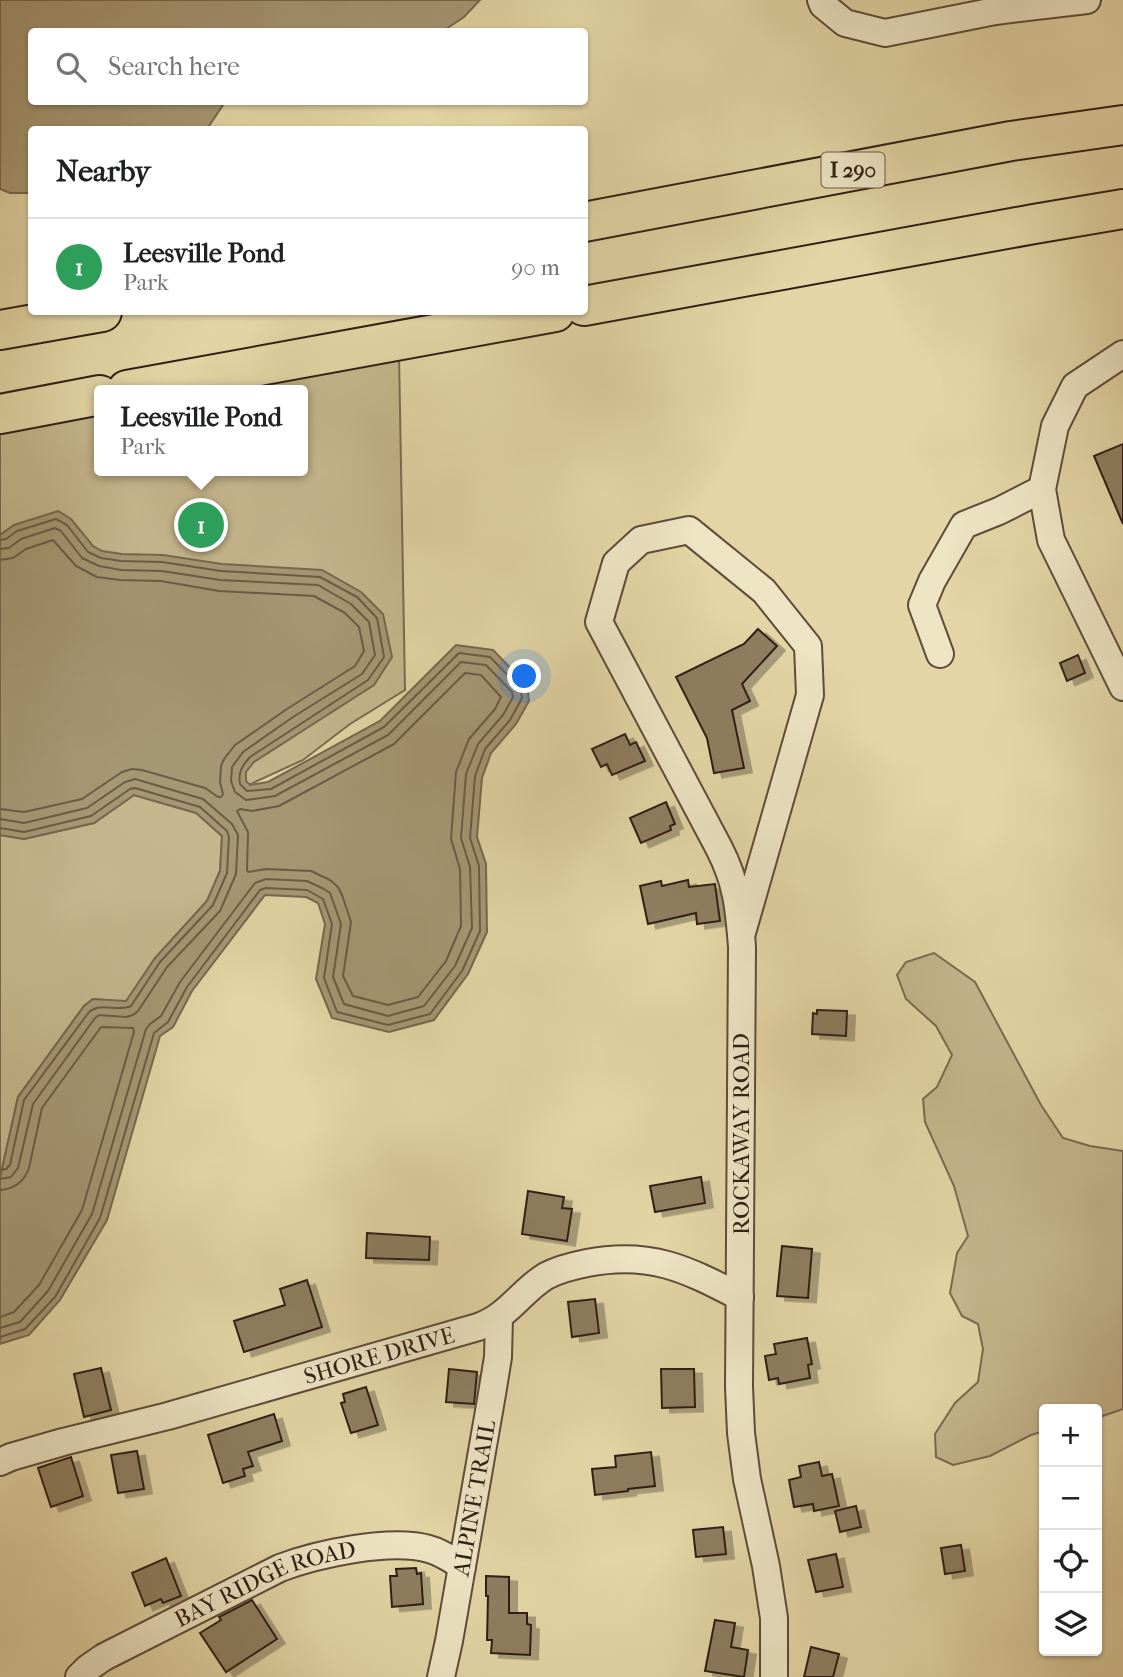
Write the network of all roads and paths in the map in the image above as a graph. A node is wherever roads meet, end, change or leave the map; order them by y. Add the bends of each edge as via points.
1 (821, 0) edge
2 (1087, 0) edge
3 (1123, 125) edge
4 (1123, 209) edge
5 (588, 221) edge
6 (588, 305) edge
7 (85, 315) edge
8 (539, 315) edge
9 (0, 330) edge
10 (1123, 354) edge
11 (154, 385) edge
12 (94, 396) edge
13 (0, 414) edge
14 (1042, 489) junction
15 (940, 654) dead end
16 (1123, 687) edge
17 (741, 936) junction
18 (740, 1297) junction
19 (499, 1317) junction
20 (0, 1462) edge
21 (463, 1566) junction
22 (79, 1677) edge
23 (441, 1677) edge
24 (774, 1677) edge

1 - 2 street via 845,23 885,33 995,11
3 - 5 highway, I 290 via 1011,141
4 - 6 highway
7 - 9 highway
8 - 11 highway
10 - 14 street via 1075,386 1055,426
12 - 13 highway
14 - 15 street via 964,525 922,605
14 - 16 street via 1051,540
17 - 17 street, ROCKAWAY ROAD via 730,869 599,622 616,563 641,540 689,530 764,591 808,646 810,695
17 - 18 street, ROCKAWAY ROAD
18 - 19 street, SHORE DRIVE via 667,1264 621,1258 560,1269
18 - 24 street, ROCKAWAY ROAD via 741,1433 773,1607
19 - 20 street, SHORE DRIVE via 478,1327
19 - 21 street, ALPINE TRAIL via 498,1357
21 - 22 street, BAY RIDGE ROAD via 415,1546 326,1553 280,1568 104,1657
21 - 23 street, ALPINE TRAIL

